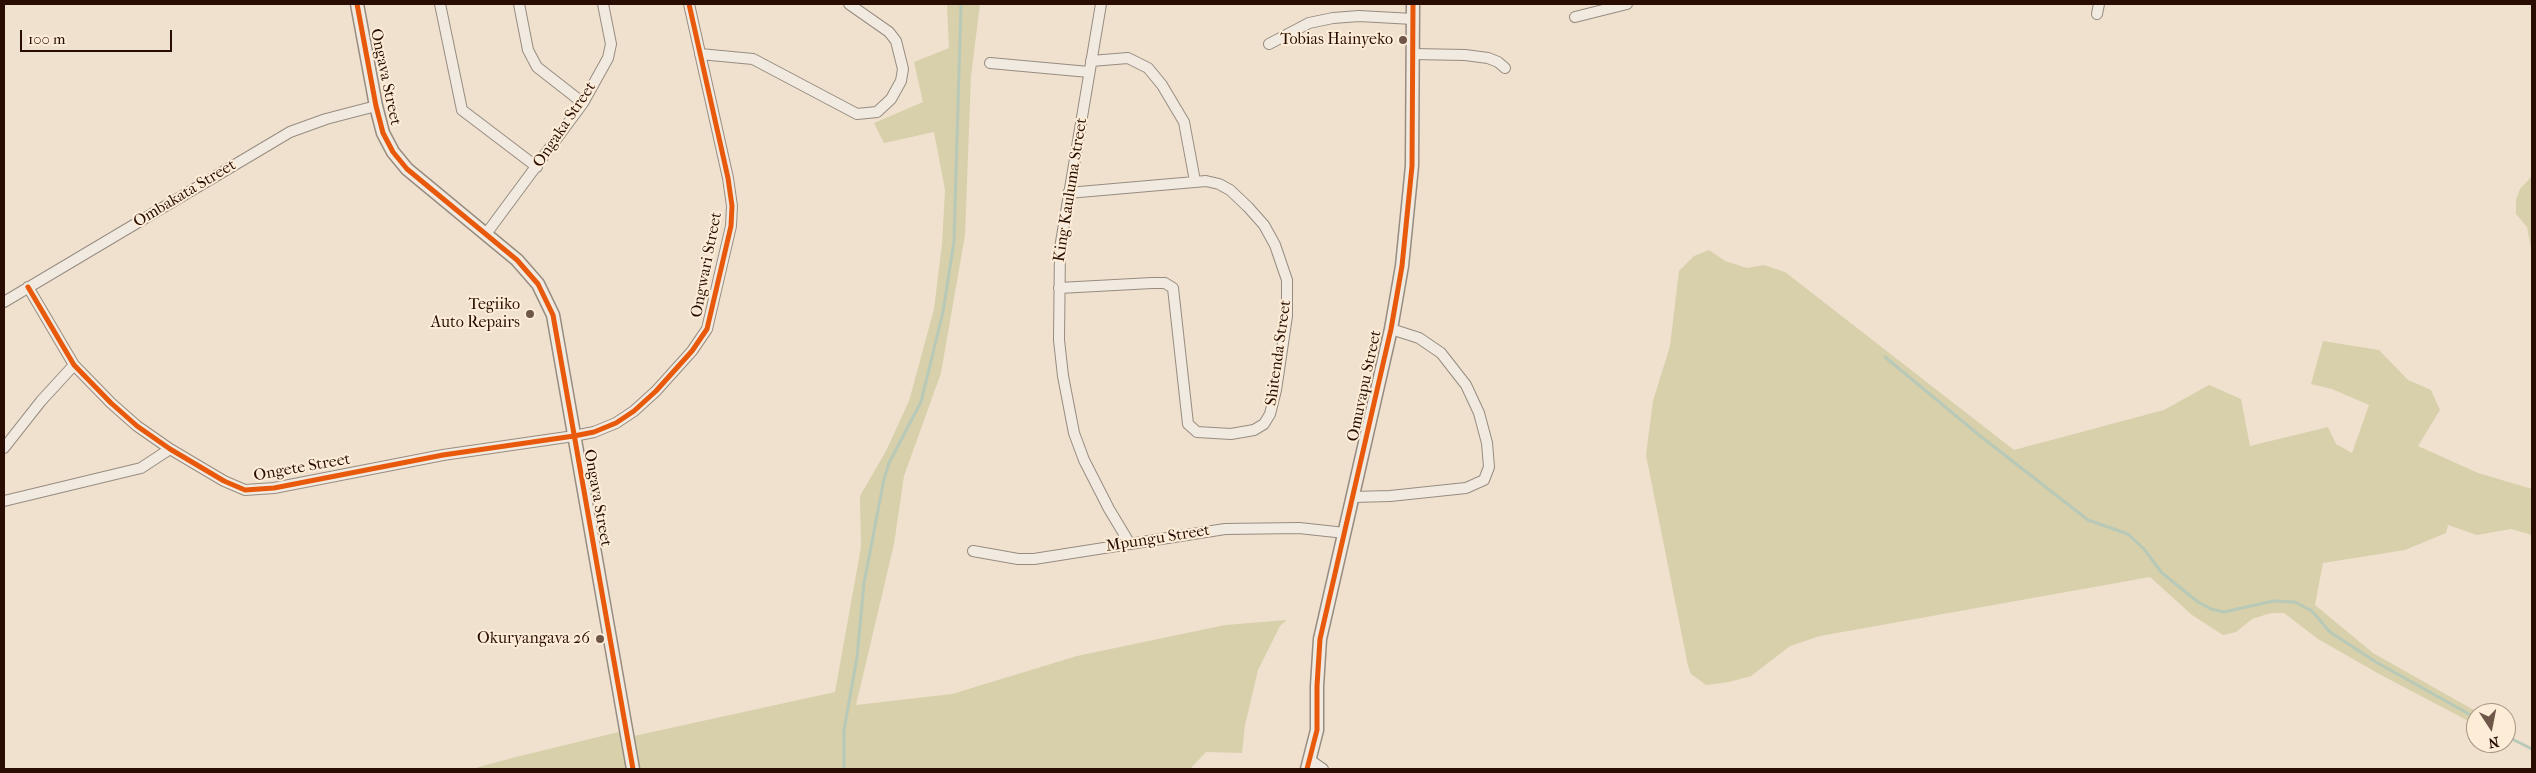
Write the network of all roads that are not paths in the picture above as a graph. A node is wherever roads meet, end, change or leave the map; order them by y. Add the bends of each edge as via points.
1 (357, 4) edge
2 (440, 4) edge
3 (519, 4) edge
4 (603, 4) edge
5 (689, 4) edge
6 (849, 4) edge
7 (1101, 4) edge
8 (1413, 4) edge
9 (1627, 4) edge
10 (1575, 17) dead end
11 (1413, 19) junction
12 (1269, 44) dead end
13 (700, 54) junction
14 (1413, 54) junction
15 (990, 63) dead end
16 (1090, 66) junction
17 (1505, 68) dead end
18 (583, 103) junction
19 (376, 106) junction
20 (537, 167) junction
21 (1195, 181) junction
22 (1068, 194) junction
23 (486, 234) junction
24 (28, 287) junction
25 (1059, 288) junction
26 (4, 302) edge
27 (1391, 329) junction
28 (74, 365) junction
29 (574, 436) junction
30 (4, 448) edge
31 (170, 449) junction
32 (1354, 497) junction
33 (4, 501) edge
34 (1345, 533) junction
35 (1130, 544) junction
36 (973, 551) dead end
37 (1308, 764) edge
38 (634, 769) edge
39 (1322, 769) edge

1 - 19 street, Ongava Street
2 - 20 street via 462,110
3 - 18 street via 528,50 536,66
4 - 18 street, Ongaka Street via 610,50
5 - 13 street, Ongwari Street
6 - 13 street via 889,32 896,41 903,69 901,81 877,112 857,114 752,58
7 - 16 street, King Kauluma Street
8 - 11 street, Omuvapu Street
9 - 10 street
11 - 12 street via 1333,18 1309,23
11 - 14 street, Omuvapu Street
13 - 29 street, Ongwari Street via 732,206 731,226 707,329 674,372 634,411 601,429
14 - 17 street via 1488,58
14 - 27 street, Omuvapu Street via 1409,213
15 - 16 street
16 - 21 street via 1128,58 1148,68 1184,122
16 - 22 street, King Kauluma Street
18 - 20 street, Ongaka Street
19 - 23 street, Ongava Street via 383,133 407,169
19 - 24 street, Ombakata Street via 326,118 290,132
20 - 23 street, Ongaka Street
21 - 22 street, Shitenda Street
21 - 25 street, Shitenda Street via 1220,184 1248,206 1264,225 1288,280 1287,316 1276,390 1264,424 1254,430 1232,434 1197,432 1188,424 1173,288 1165,283
22 - 25 street, King Kauluma Street
23 - 29 street, Ongava Street via 517,260 538,284 552,315
24 - 26 street, Ombakata Street
24 - 28 street, Ongete Street
25 - 35 street, King Kauluma Street via 1062,376 1074,433 1084,460
27 - 32 street, Omuvapu Street
27 - 32 street via 1419,338 1441,353 1466,386 1479,413 1489,467 1484,480 1466,488
28 - 30 street
28 - 31 street, Ongete Street via 124,414
29 - 31 street, Ongete Street via 443,455 256,490 234,487
29 - 38 street, Ongava Street
31 - 33 street via 142,468
32 - 34 street, Omuvapu Street
34 - 35 street, Mpungu Street via 1261,527 1224,529
34 - 37 street, Omuvapu Street via 1320,639 1317,730
35 - 36 street, Mpungu Street via 1034,559
37 - 39 street

